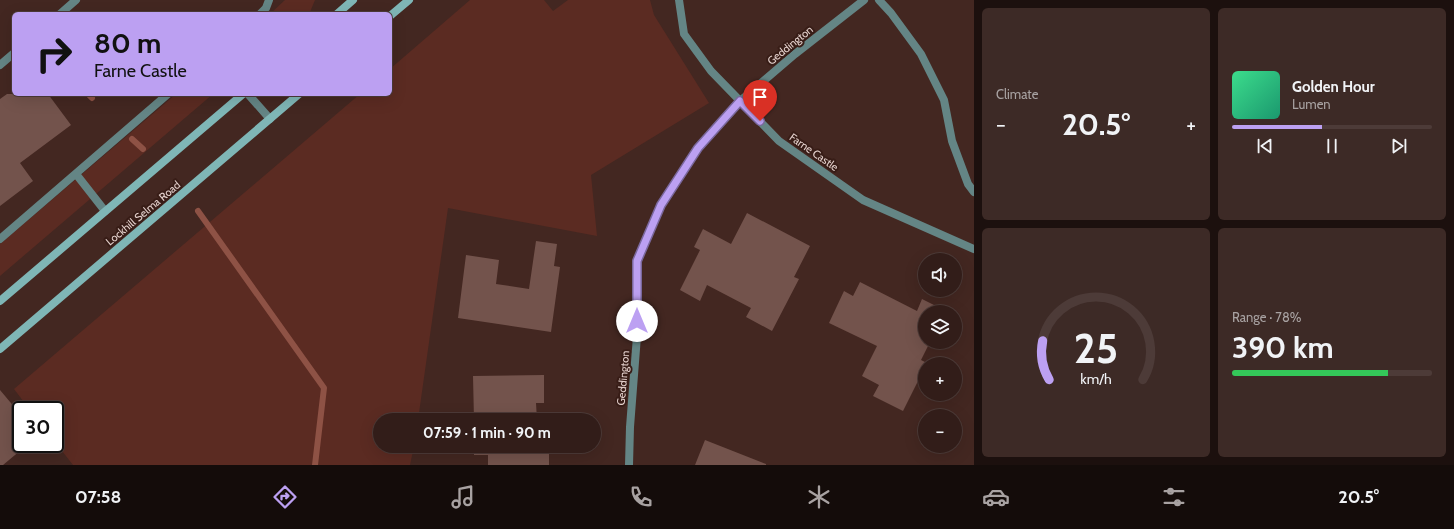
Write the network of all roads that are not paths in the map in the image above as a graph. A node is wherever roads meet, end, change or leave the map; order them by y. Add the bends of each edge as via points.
1 (76, 0) edge
2 (269, 0) edge
3 (353, 0) edge
4 (409, 0) edge
5 (679, 0) edge
6 (864, 0) edge
7 (878, 0) edge
8 (62, 12) edge
9 (262, 12) edge
10 (339, 12) edge
11 (392, 14) edge
12 (12, 55) edge
13 (0, 65) edge
14 (166, 96) edge
15 (241, 96) edge
16 (250, 96) edge
17 (297, 96) edge
18 (740, 101) junction
19 (270, 119) junction
20 (76, 174) junction
21 (974, 192) edge
22 (106, 211) junction
23 (0, 239) edge
24 (974, 249) edge
25 (0, 301) edge
26 (0, 349) edge
27 (630, 465) edge

1 - 8 street
2 - 9 street
3 - 10 main road
4 - 11 main road
5 - 18 street, Farne Castle via 684,34 711,71
6 - 18 street, Geddington
7 - 21 street via 891,12 921,54 944,100 952,141 968,184
12 - 13 street
14 - 20 street
15 - 22 main road
16 - 19 street
17 - 19 main road, Lockhill Selma Road
18 - 24 street, Farne Castle via 779,140 863,200
18 - 27 street, Geddington via 698,148 661,205 637,261 637,336 630,427
19 - 26 main road, Lockhill Selma Road
20 - 22 street
20 - 23 street
22 - 25 main road

